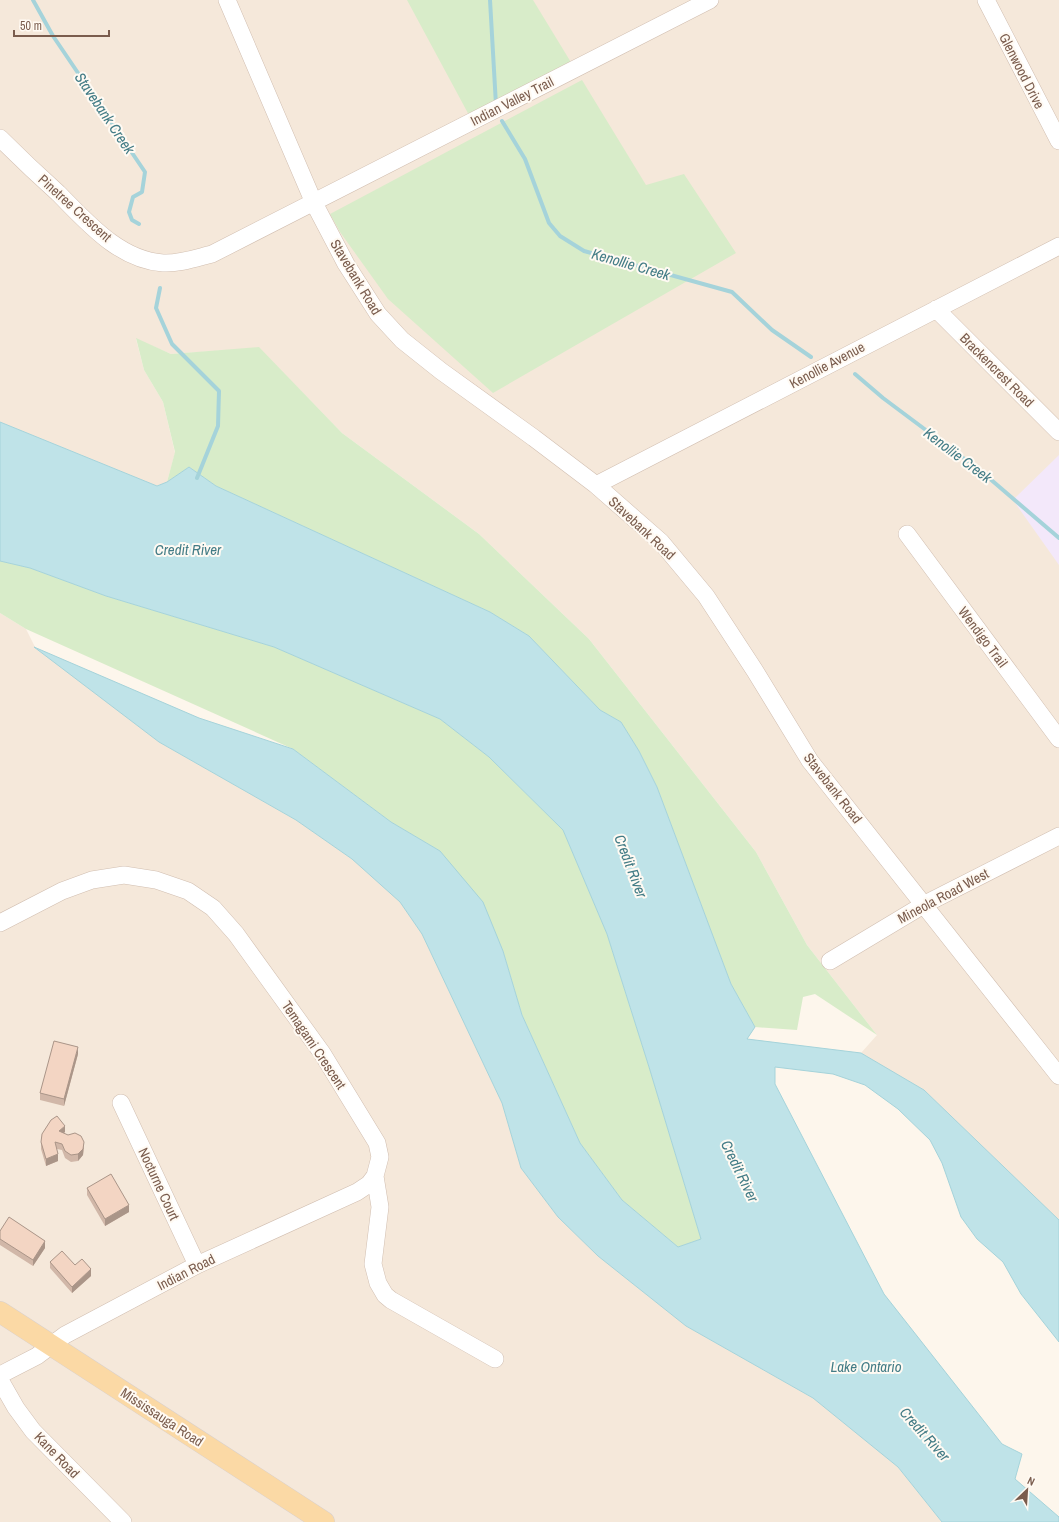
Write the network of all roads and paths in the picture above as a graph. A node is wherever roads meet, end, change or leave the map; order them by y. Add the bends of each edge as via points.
1 (227, 0) edge
2 (710, 0) edge
3 (986, 0) edge
4 (0, 138) edge
5 (1059, 141) edge
6 (314, 202) junction
7 (1059, 246) edge
8 (936, 308) junction
9 (1059, 432) edge
10 (596, 485) junction
11 (907, 534) dead end
12 (1059, 739) edge
13 (1059, 836) edge
14 (925, 904) junction
15 (0, 922) edge
16 (830, 961) dead end
17 (1059, 1076) edge
18 (121, 1103) dead end
19 (375, 1176) junction
20 (197, 1265) junction
21 (0, 1312) edge
22 (52, 1345) junction
23 (496, 1359) dead end
24 (0, 1375) edge
25 (0, 1380) edge
26 (123, 1522) edge
27 (324, 1522) edge

1 - 6 street, Stavebank Road
2 - 6 street, Indian Valley Trail
3 - 5 street, Glenwood Drive
4 - 6 street, Pinetree Crescent via 95,230 140,258 163,263 185,261 212,254
6 - 10 street, Stavebank Road via 346,264 378,314 402,340 440,371
7 - 8 street, Kenollie Avenue
8 - 9 street, Brackencrest Road
8 - 10 street, Kenollie Avenue
10 - 14 street, Stavebank Road via 661,542 706,596 810,761
11 - 12 street, Wendigo Trail
13 - 14 street, Mineola Road West
14 - 16 street, Mineola Road West
14 - 17 street, Stavebank Road
15 - 19 street, Temagami Crescent via 62,891 92,880 124,875 156,880 188,891 213,908 236,934 322,1053 377,1143 380,1157
18 - 20 street, Nocturne Court
19 - 20 street, Indian Road via 370,1184 357,1192
19 - 23 street, Temagami Crescent via 380,1207 373,1264 378,1283 385,1295
20 - 22 street, Indian Road via 65,1335
21 - 22 main road, Mississauga Road
22 - 24 street, Indian Road via 37,1356
22 - 27 main road, Mississauga Road
25 - 26 street, Kane Road via 33,1431

